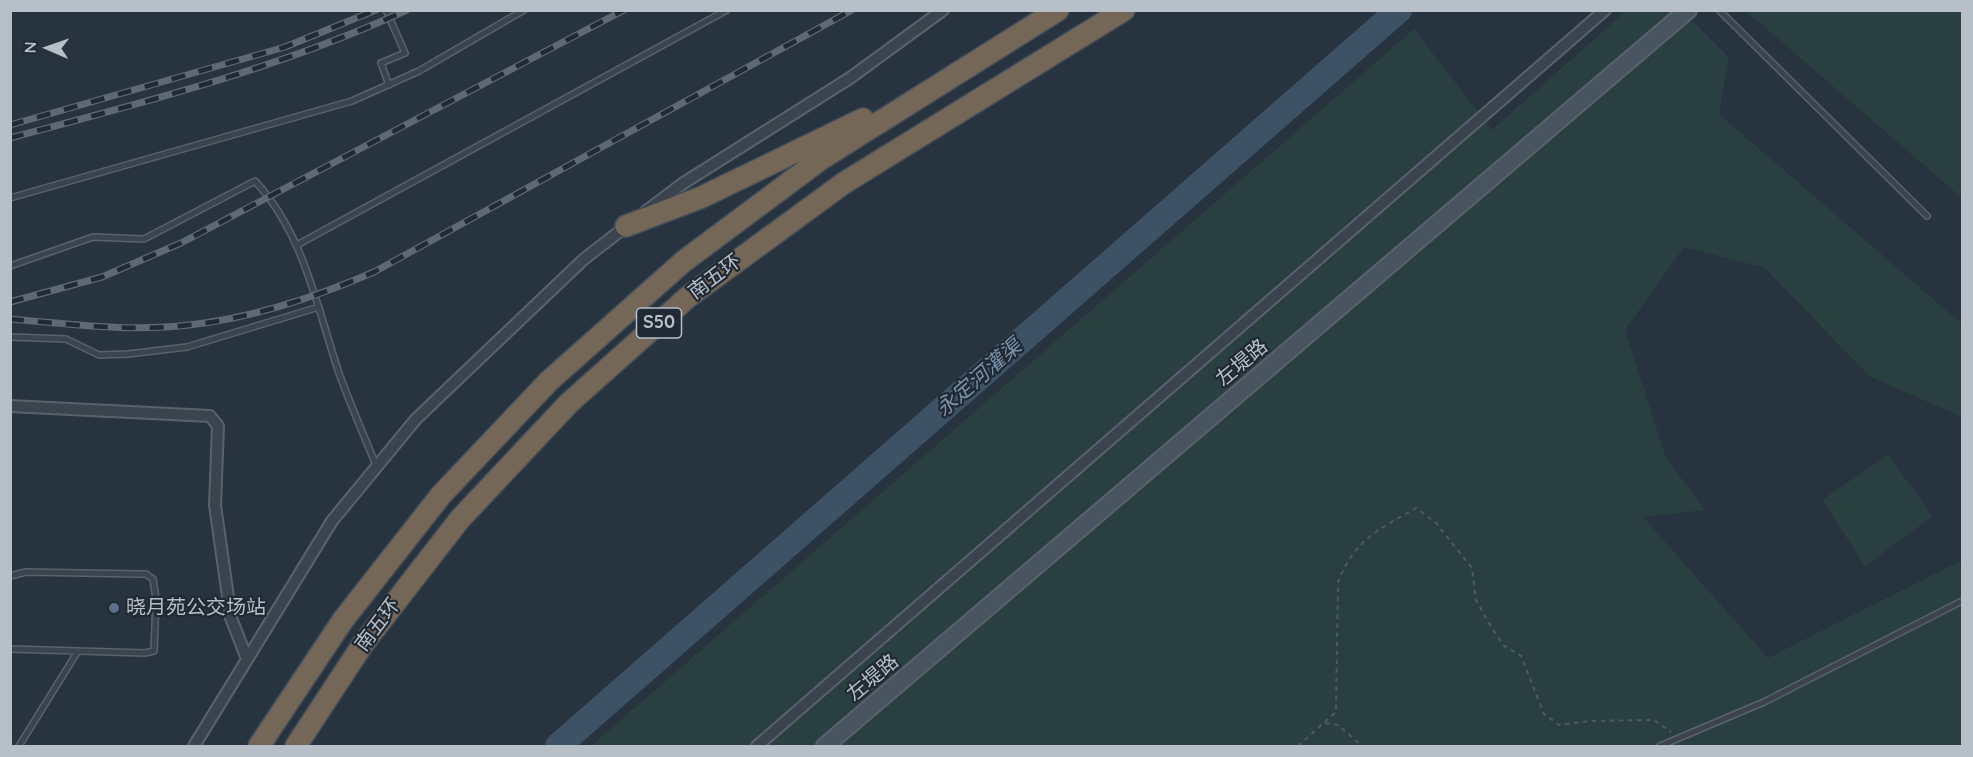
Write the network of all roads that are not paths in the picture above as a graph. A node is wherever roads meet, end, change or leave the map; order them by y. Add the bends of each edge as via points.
1 (386, 10) edge
2 (524, 10) edge
3 (727, 10) edge
4 (943, 10) edge
5 (1058, 10) edge
6 (1124, 10) edge
7 (1605, 10) edge
8 (1688, 10) edge
9 (1719, 10) edge
10 (948, 79) junction
11 (389, 85) junction
12 (10, 198) edge
13 (1928, 216) dead end
14 (626, 226) junction
15 (297, 244) junction
16 (10, 266) edge
17 (319, 307) junction
18 (10, 338) edge
19 (10, 406) edge
20 (377, 467) junction
21 (10, 576) edge
22 (1962, 601) edge
23 (10, 649) edge
24 (78, 651) junction
25 (247, 659) junction
26 (20, 747) edge
27 (194, 747) edge
28 (259, 747) edge
29 (296, 747) edge
30 (757, 747) edge
31 (825, 747) edge
32 (1660, 747) edge

1 - 11 lane via 405,53 381,63
2 - 11 lane
3 - 15 lane
4 - 14 street via 850,78 682,184
5 - 10 highway, 南五环 / S50
6 - 29 highway, 南五环 / S50 via 844,183 688,297 568,403 460,519 363,644
7 - 30 street
8 - 31 main road, 左堤路
9 - 13 lane
10 - 14 highway via 702,197
10 - 28 highway, 南五环 / S50 via 821,159 684,261 549,381 441,495 343,620
11 - 12 lane via 352,101
14 - 20 street via 584,259 416,419
15 - 16 lane via 270,197 255,181 144,239 93,237
15 - 17 lane
17 - 18 lane via 187,347 128,354 99,356 66,339
17 - 20 lane via 341,377
19 - 25 street via 210,416 218,426 215,505 231,618
20 - 25 street via 332,521
21 - 24 lane via 146,574 153,579 154,651
22 - 32 lane via 1764,702
23 - 24 lane
24 - 26 lane
25 - 27 street

